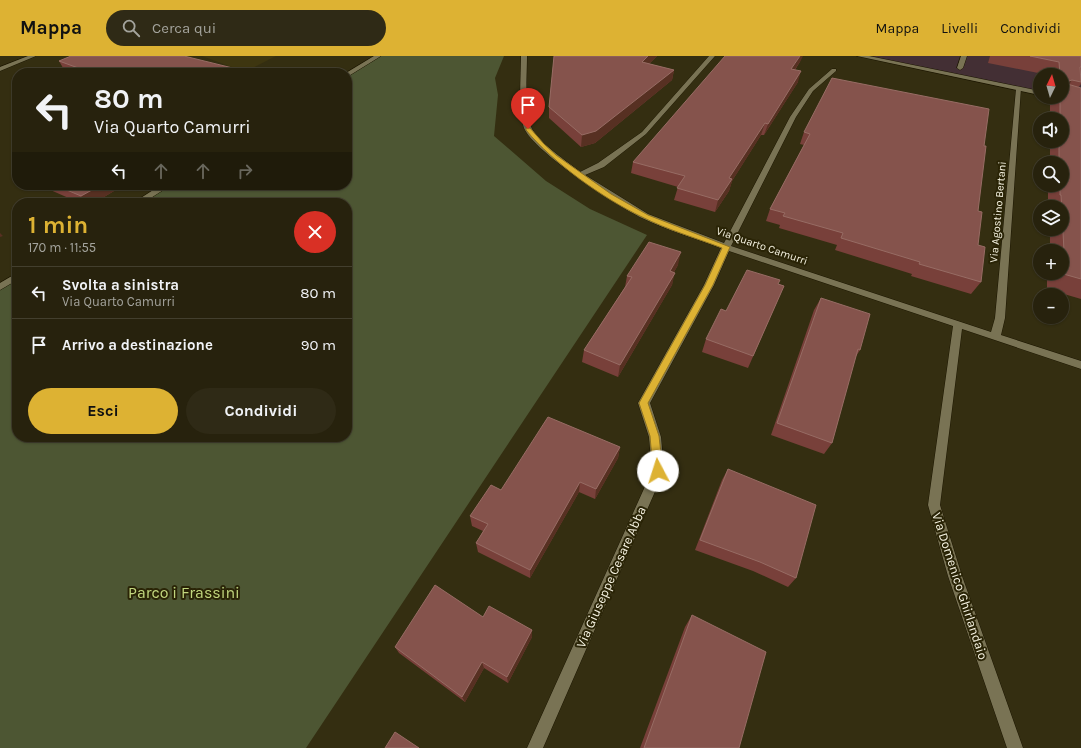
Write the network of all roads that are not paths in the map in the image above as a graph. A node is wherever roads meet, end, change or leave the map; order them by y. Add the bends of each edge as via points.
1 (33, 56) edge
2 (378, 56) edge
3 (524, 56) edge
4 (712, 56) edge
5 (860, 56) edge
6 (964, 56) edge
7 (960, 68) dead end
8 (0, 69) edge
9 (834, 70) dead end
10 (352, 72) edge
11 (1019, 89) junction
12 (1033, 92) edge
13 (580, 175) junction
14 (159, 190) edge
15 (145, 198) edge
16 (726, 247) junction
17 (12, 279) edge
18 (0, 287) edge
19 (958, 325) junction
20 (995, 337) junction
21 (1081, 365) edge
22 (535, 748) edge
23 (1015, 748) edge

1 - 8 street
2 - 10 street
3 - 13 street, Via Quarto Camurri via 525,116 528,129 541,145
4 - 13 street via 644,133 601,165
5 - 11 street
6 - 7 street
9 - 16 street, Via Giuseppe Cesare Abba via 810,90 793,117
11 - 12 street
11 - 20 street, Via Agostino Bertani via 1000,318
13 - 16 street, Via Quarto Camurri via 609,196 645,216
14 - 15 street
16 - 19 street, Via Quarto Camurri
16 - 22 street, Via Giuseppe Cesare Abba via 709,285 644,403 655,436 658,471
17 - 18 street
19 - 20 street, Via Quarto Camurri
19 - 23 street, Via Domenico Ghirlandaio via 934,505 955,576
20 - 21 street, Via Quarto Camurri

